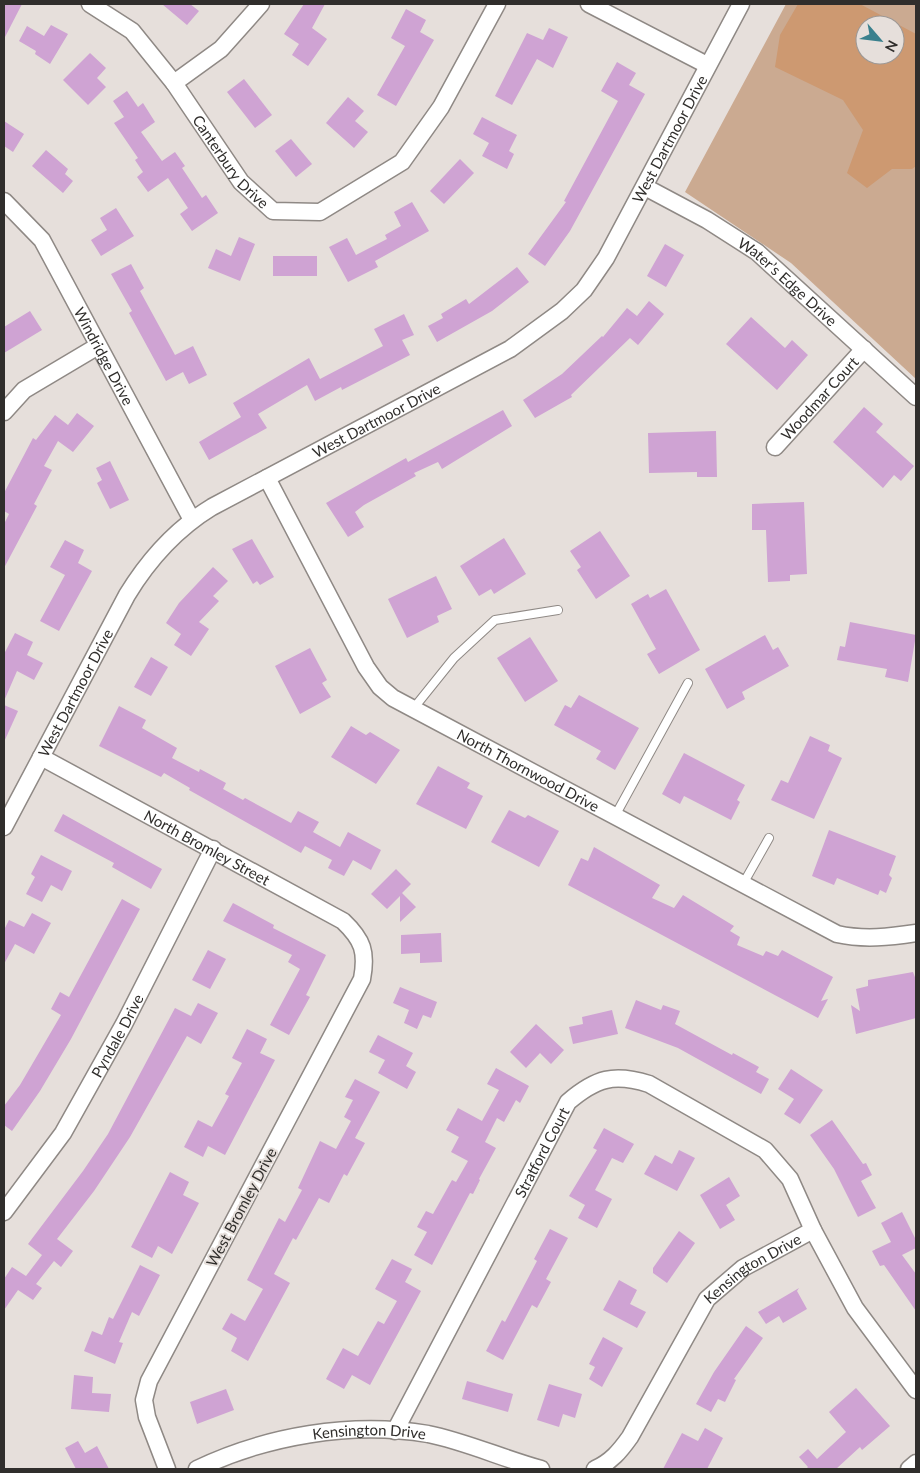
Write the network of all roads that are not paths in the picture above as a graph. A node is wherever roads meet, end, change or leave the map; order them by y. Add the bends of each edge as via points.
1 (90, 4) edge
2 (261, 4) edge
3 (497, 4) edge
4 (589, 4) edge
5 (741, 4) edge
6 (707, 65) junction
7 (174, 83) junction
8 (644, 187) junction
9 (4, 201) edge
10 (98, 346) junction
11 (864, 348) junction
12 (916, 397) edge
13 (4, 412) edge
14 (775, 447) dead end
15 (267, 478) junction
16 (192, 520) junction
17 (558, 610) dead end
18 (688, 683) dead end
19 (413, 709) junction
20 (41, 756) junction
21 (615, 816) junction
22 (4, 827) edge
23 (769, 838) dead end
24 (213, 849) junction
25 (744, 884) junction
26 (916, 933) edge
27 (363, 948) joint
28 (4, 1212) edge
29 (814, 1230) junction
30 (916, 1390) edge
31 (395, 1431) junction
32 (916, 1463) edge
33 (166, 1469) edge
34 (196, 1469) edge
35 (541, 1469) edge
36 (595, 1469) edge
37 (909, 1469) edge

1 - 7 street, Canterbury Drive via 132,32
2 - 7 street via 221,49
3 - 7 street, Canterbury Drive via 441,107 402,162 320,212 273,212 241,182
4 - 6 street
5 - 6 street, West Dartmoor Drive
6 - 8 street, West Dartmoor Drive
8 - 11 street, Water’s Edge Drive via 707,220 757,252
8 - 15 street, West Dartmoor Drive via 606,258 584,290 537,331 510,349
9 - 10 street, Windridge Drive via 42,240
10 - 13 street via 24,390
10 - 16 street, Windridge Drive
11 - 12 street, Water’s Edge Drive
11 - 14 street, Woodmar Court
15 - 16 street, West Dartmoor Drive
15 - 19 street, North Thornwood Drive via 366,667 380,687
16 - 20 street, West Dartmoor Drive via 162,546 135,581
17 - 19 lane via 495,620 454,658
18 - 21 lane
19 - 21 street, North Thornwood Drive
20 - 22 street, West Dartmoor Drive
20 - 24 street, North Bromley Street
21 - 25 street, North Thornwood Drive
23 - 25 lane
24 - 27 street, North Bromley Street via 343,921 356,933
24 - 28 street, Pyndale Drive via 124,1024 63,1133
25 - 26 street, North Thornwood Drive via 837,934 855,938
27 - 33 street, West Bromley Drive via 365,964 362,979 149,1381 144,1400 147,1417
29 - 30 street, Kensington Drive via 855,1308
29 - 31 street, Stratford Court via 790,1179 765,1150 649,1084 611,1077 584,1088 568,1102 557,1121
29 - 36 street, Kensington Drive via 743,1268 707,1299 630,1437 605,1465
31 - 34 street, Kensington Drive via 353,1430 270,1442
31 - 35 street, Kensington Drive via 428,1434
32 - 37 street

